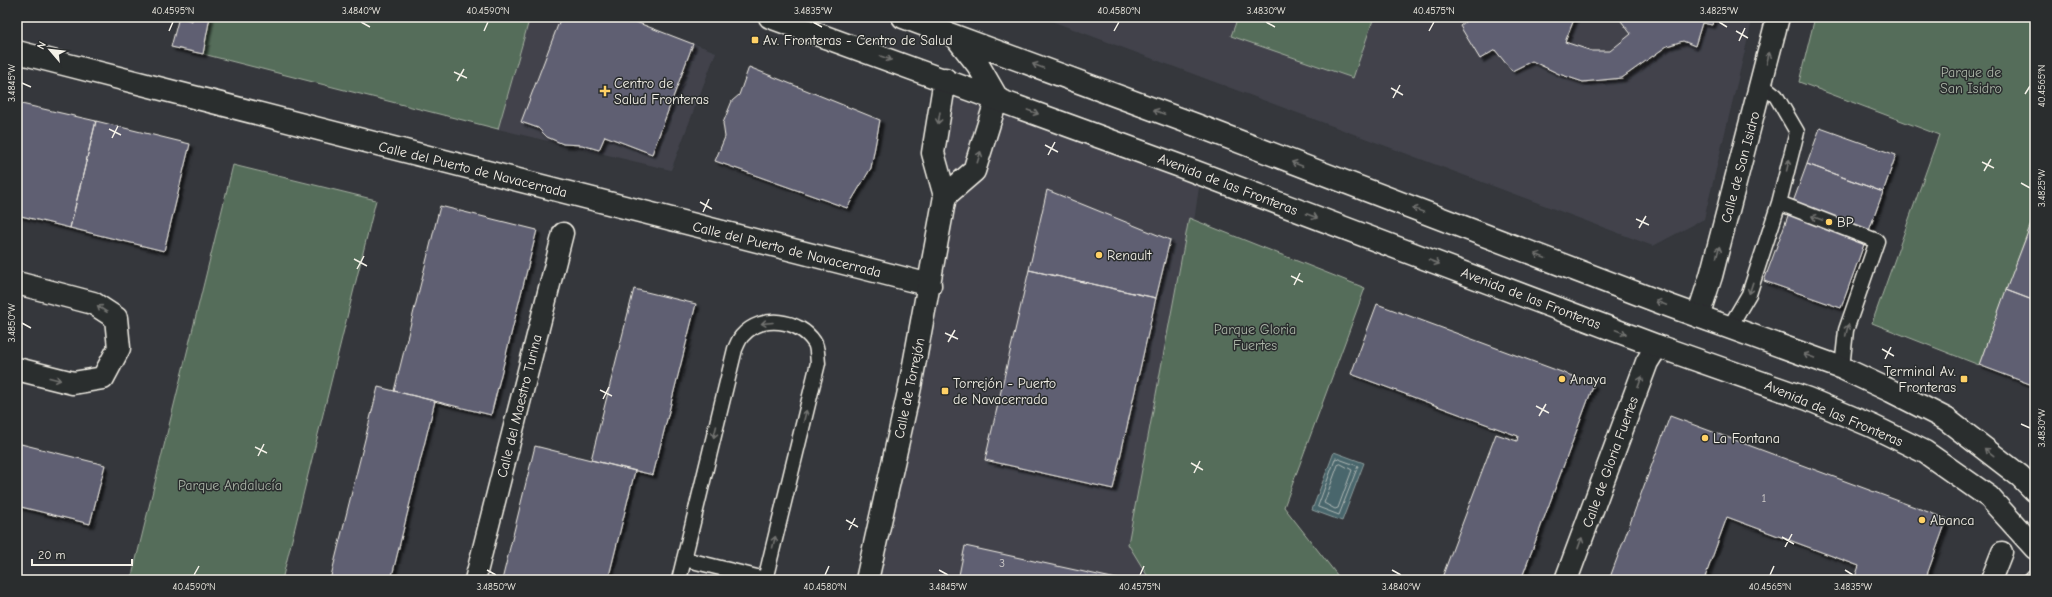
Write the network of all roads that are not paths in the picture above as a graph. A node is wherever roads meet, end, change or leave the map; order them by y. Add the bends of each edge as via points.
1 (770, 17) edge
2 (903, 17) edge
3 (1778, 17) edge
4 (956, 37) junction
5 (17, 52) edge
6 (1012, 56) junction
7 (978, 65) junction
8 (944, 79) junction
9 (1761, 84) junction
10 (997, 98) junction
11 (945, 196) junction
12 (1779, 203) junction
13 (563, 233) dead end
14 (17, 283) edge
15 (930, 285) junction
16 (1698, 316) junction
17 (1729, 328) junction
18 (1657, 346) junction
19 (1842, 368) junction
20 (17, 369) edge
21 (2027, 475) edge
22 (2035, 491) edge
23 (2035, 548) edge
24 (2002, 552) dead end
25 (684, 559) junction
26 (2035, 577) edge
27 (765, 579) edge
28 (475, 580) edge
29 (679, 580) edge
30 (867, 580) edge
31 (1566, 580) edge
32 (1991, 580) edge
33 (2030, 580) edge

1 -> 8 main road, Avenida de las Fronteras
2 - 4 main road
9 -> 3 main road, Calle de San Isidro
4 - 6 main road
4 - 7 main road
5 - 15 main road, Calle del Puerto de Navacerrada
6 - 7 main road
16 -> 6 main road
7 - 8 main road
7 - 10 main road
8 - 10 main road, Avenida de las Fronteras
8 -> 11 main road, Calle de Torrejón via 933,153
12 -> 9 lane via 1797,132 1776,96
16 -> 9 main road, Calle de San Isidro via 1711,276
11 -> 10 main road via 974,171
10 -> 18 main road, Avenida de las Fronteras
11 - 15 main road, Calle de Torrejón
12 -> 17 lane via 1749,294
19 -> 12 lane via 1846,330 1877,241
13 - 28 street, Calle del Maestro Turina
20 -> 14 main road via 73,383 103,378 119,348 116,318 93,303
15 - 30 main road, Calle de Torrejón
16 - 17 main road
19 -> 17 main road
18 - 23 main road, Avenida de las Fronteras via 1808,399 1925,452 1990,497
31 -> 18 main road, Calle de Gloria Fuertes via 1647,362
21 -> 19 main road via 1946,419
21 - 22 main road
24 - 32 street
25 - 27 lane
27 -> 25 lane via 818,363 815,344 803,329 780,322 761,323 742,336 735,349
25 - 29 lane
26 - 33 lane

